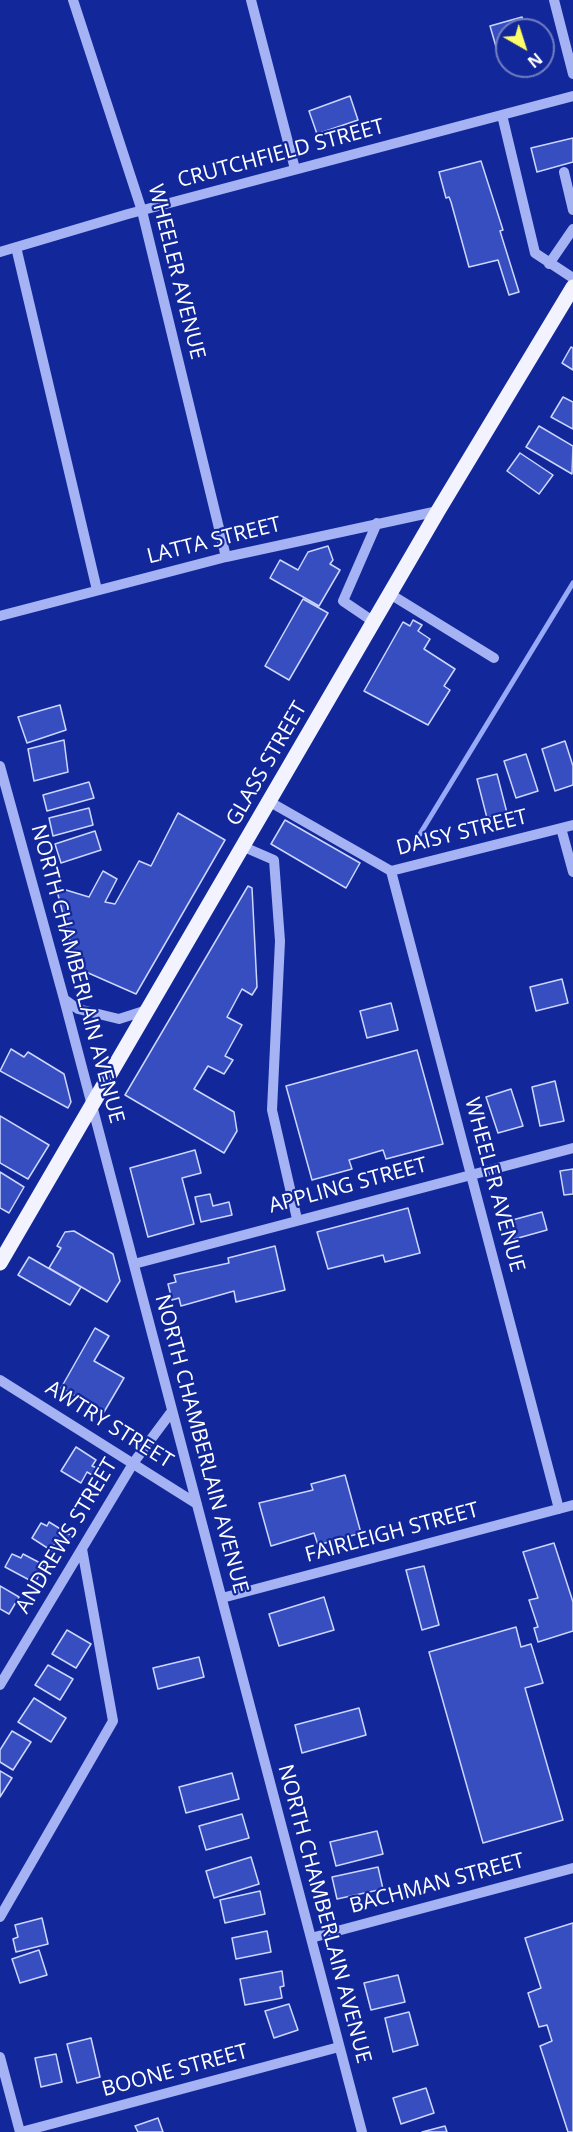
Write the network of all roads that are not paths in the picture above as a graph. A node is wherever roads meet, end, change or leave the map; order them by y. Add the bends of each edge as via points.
1 (73, 0) edge
2 (251, 0) edge
3 (554, 0) edge
4 (573, 74) edge
5 (573, 96) edge
6 (502, 115) junction
7 (296, 170) junction
8 (564, 172) dead end
9 (573, 210) edge
10 (142, 211) junction
11 (573, 229) edge
12 (16, 247) junction
13 (0, 252) edge
14 (549, 264) junction
15 (573, 278) edge
16 (573, 287) edge
17 (438, 511) junction
18 (377, 523) junction
19 (226, 557) junction
20 (97, 590) junction
21 (390, 594) junction
22 (0, 616) edge
23 (374, 622) junction
24 (494, 658) dead end
25 (0, 766) edge
26 (270, 802) junction
27 (573, 825) edge
28 (561, 828) junction
29 (244, 847) junction
30 (391, 871) junction
31 (573, 872) edge
32 (64, 999) junction
33 (147, 1010) junction
34 (92, 1104) junction
35 (573, 1148) edge
36 (471, 1175) junction
37 (297, 1220) junction
38 (0, 1263) edge
39 (134, 1264) junction
40 (0, 1380) edge
41 (172, 1411) junction
42 (134, 1462) junction
43 (197, 1504) junction
44 (573, 1505) edge
45 (559, 1509) junction
46 (82, 1549) junction
47 (222, 1598) junction
48 (0, 1685) edge
49 (573, 1868) edge
50 (0, 1917) edge
51 (310, 1938) junction
52 (339, 2047) junction
53 (0, 2056) edge
54 (20, 2132) edge
55 (362, 2132) edge

1 - 10 street, WHEELER AVENUE
2 - 7 street
3 - 4 street
5 - 6 street, CRUTCHFIELD STREET
6 - 7 street, CRUTCHFIELD STREET
6 - 14 street via 535,252
7 - 10 street, CRUTCHFIELD STREET
8 - 9 street
10 - 12 street, CRUTCHFIELD STREET
10 - 19 street, WHEELER AVENUE
11 - 14 street
12 - 13 street, CRUTCHFIELD STREET
12 - 20 street
14 - 15 street
16 - 17 main road, GLASS STREET
17 - 18 street, LATTA STREET
17 - 21 main road, GLASS STREET
18 - 19 street, LATTA STREET
18 - 23 street via 344,601
19 - 20 street, LATTA STREET
20 - 22 street, LATTA STREET
21 - 23 main road, GLASS STREET
21 - 24 street
23 - 26 main road, GLASS STREET
25 - 32 street, NORTH CHAMBERLAIN AVENUE
26 - 29 main road, GLASS STREET
26 - 30 street, DAISY STREET
27 - 28 street, DAISY STREET
28 - 30 street, DAISY STREET
28 - 31 street
29 - 33 main road, GLASS STREET
29 - 37 street via 274,860 280,941 272,1110
30 - 36 street, WHEELER AVENUE
32 - 33 street via 78,1010 119,1019
32 - 34 street, NORTH CHAMBERLAIN AVENUE
33 - 34 main road, GLASS STREET
34 - 38 main road, GLASS STREET
34 - 39 street, NORTH CHAMBERLAIN AVENUE
35 - 36 street, APPLING STREET
36 - 37 street, APPLING STREET
36 - 45 street, WHEELER AVENUE
37 - 39 street, APPLING STREET
39 - 41 street, NORTH CHAMBERLAIN AVENUE
40 - 42 street, AWTRY STREET
41 - 42 street, ANDREWS STREET
41 - 43 street, NORTH CHAMBERLAIN AVENUE
42 - 43 street, AWTRY STREET
42 - 46 street, ANDREWS STREET
43 - 47 street, NORTH CHAMBERLAIN AVENUE
44 - 45 street, FAIRLEIGH STREET
45 - 47 street, FAIRLEIGH STREET
46 - 48 street, ANDREWS STREET
46 - 50 street via 113,1722
47 - 51 street, NORTH CHAMBERLAIN AVENUE
49 - 51 street, BACHMAN STREET
51 - 52 street, NORTH CHAMBERLAIN AVENUE
52 - 54 street, BOONE STREET
52 - 55 street, NORTH CHAMBERLAIN AVENUE
53 - 54 street

